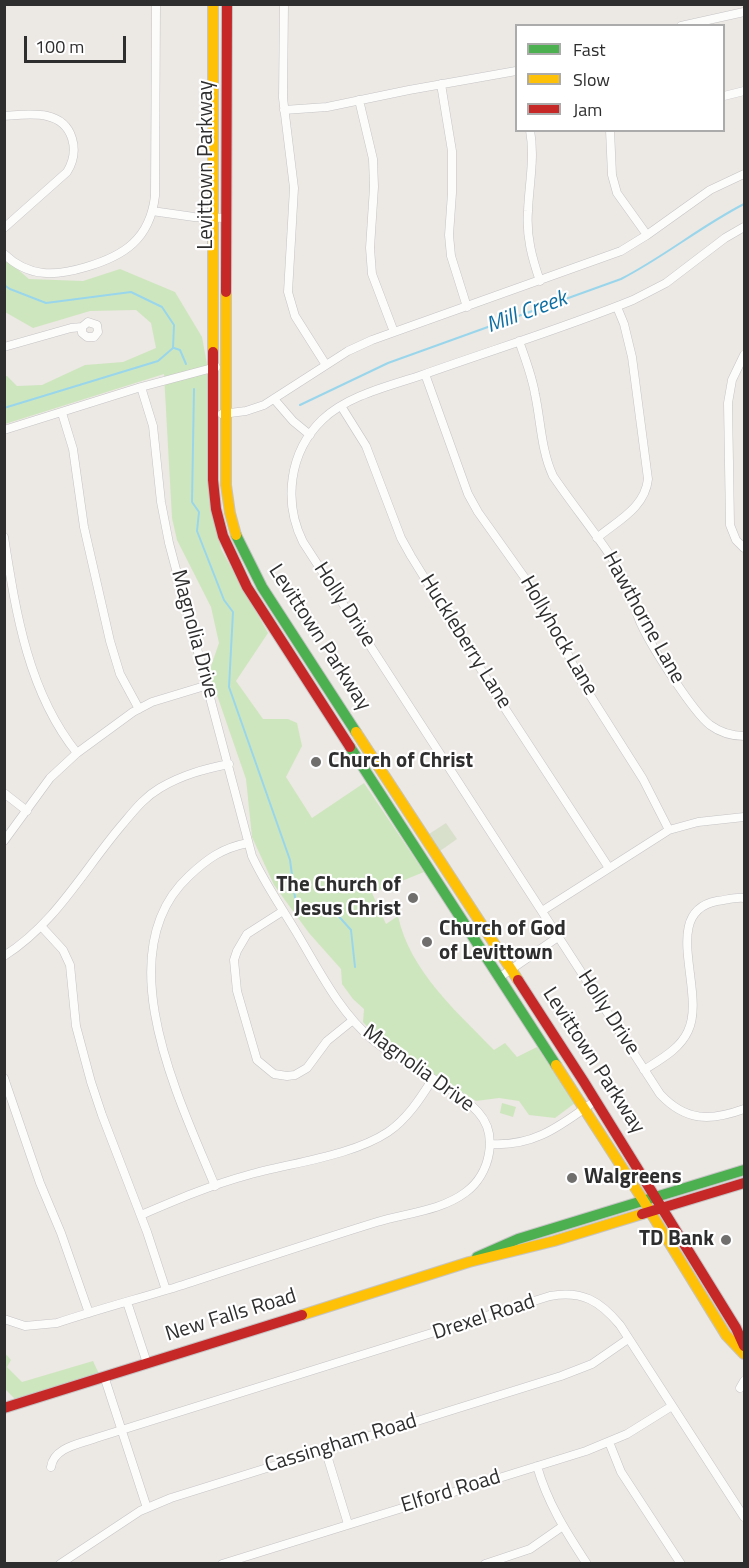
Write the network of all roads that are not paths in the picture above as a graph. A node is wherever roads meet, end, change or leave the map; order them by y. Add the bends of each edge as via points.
1 (156, 4) edge
2 (213, 4) edge
3 (227, 4) edge
4 (284, 4) edge
5 (744, 12) edge
6 (690, 24) edge
7 (515, 71) edge
8 (441, 84) junction
9 (744, 91) edge
10 (725, 96) edge
11 (359, 100) junction
12 (284, 110) junction
13 (4, 116) edge
14 (530, 132) edge
15 (610, 132) edge
16 (744, 174) edge
17 (152, 211) junction
18 (213, 218) junction
19 (226, 218) junction
20 (744, 226) edge
21 (4, 228) edge
22 (647, 236) junction
23 (4, 255) edge
24 (540, 281) junction
25 (467, 307) junction
26 (617, 307) junction
27 (82, 327) dead end
28 (394, 332) junction
29 (519, 341) junction
30 (4, 347) edge
31 (744, 355) edge
32 (226, 364) junction
33 (326, 365) junction
34 (213, 368) junction
35 (425, 374) junction
36 (141, 387) junction
37 (274, 399) junction
38 (341, 406) junction
39 (62, 413) junction
40 (226, 413) junction
41 (213, 415) junction
42 (4, 430) edge
43 (310, 435) junction
44 (4, 537) edge
45 (597, 538) junction
46 (744, 548) edge
47 (208, 685) junction
48 (139, 709) junction
49 (744, 736) edge
50 (77, 753) junction
51 (229, 764) junction
52 (4, 793) edge
53 (27, 811) junction
54 (744, 817) edge
55 (669, 830) junction
56 (4, 842) edge
57 (248, 843) junction
58 (609, 868) junction
59 (744, 898) edge
60 (283, 911) junction
61 (542, 911) junction
62 (42, 926) junction
63 (558, 937) junction
64 (4, 956) edge
65 (511, 969) junction
66 (500, 977) junction
67 (353, 1020) junction
68 (644, 1070) junction
69 (4, 1078) edge
70 (432, 1080) junction
71 (595, 1101) junction
72 (584, 1108) junction
73 (744, 1109) edge
74 (490, 1144) junction
75 (744, 1170) edge
76 (744, 1183) edge
77 (215, 1186) junction
78 (655, 1197) junction
79 (643, 1200) junction
80 (662, 1208) junction
81 (650, 1211) junction
82 (141, 1215) junction
83 (469, 1262) junction
84 (166, 1290) junction
85 (127, 1302) junction
86 (89, 1313) junction
87 (4, 1318) edge
88 (628, 1339) junction
89 (744, 1346) edge
90 (744, 1354) edge
91 (147, 1363) junction
92 (104, 1376) junction
93 (672, 1406) junction
94 (4, 1408) edge
95 (122, 1430) junction
96 (609, 1442) junction
97 (325, 1449) junction
98 (537, 1466) junction
99 (51, 1467) dead end
100 (147, 1508) junction
101 (744, 1517) edge
102 (348, 1524) junction
103 (563, 1526) junction
104 (60, 1563) edge
105 (222, 1563) edge
106 (485, 1563) edge
107 (587, 1563) edge
108 (681, 1563) edge

1 - 17 street
2 - 18 main road, Levittown Parkway
3 - 19 main road, Levittown Parkway
4 - 12 street
5 - 6 street
7 - 8 street
8 - 11 street
8 - 25 street via 452,151 451,256
9 - 10 street
11 - 12 street
11 - 28 street via 373,159 372,274
12 - 33 street via 294,188 288,292 294,316
13 - 21 street via 55,118 66,126 75,152 67,172
14 - 24 street via 528,230 531,256
15 - 22 street via 617,193
16 - 22 street via 710,190
17 - 18 street
17 - 23 street via 132,246 111,259 78,270 39,274
18 - 19 street
18 - 34 main road, Levittown Parkway
19 - 32 main road, Levittown Parkway
20 - 26 street, Holly Drive via 666,283
22 - 24 street via 621,251
24 - 25 street
25 - 28 street
26 - 29 street, Holly Drive
26 - 45 street via 632,357 648,479 639,503
27 - 30 street
28 - 33 street via 362,344
29 - 35 street, Holly Drive
29 - 45 street, Hawthorne Lane via 536,395 549,467
31 - 46 street via 732,380 728,403 730,525
32 - 34 street
32 - 40 main road, Levittown Parkway
33 - 37 street
34 - 36 street
34 - 41 main road, Levittown Parkway
35 - 38 street, Holly Drive
35 - 55 street, Hollyhock Lane via 473,503 542,602 573,666 643,779
36 - 39 street
36 - 47 street, Magnolia Drive via 153,426 164,520
37 - 40 street via 254,409
37 - 43 street
38 - 43 street, Holly Drive
38 - 58 street, Huckleberry Lane via 369,454 400,538
39 - 42 street
39 - 48 street via 73,449 84,527 110,641 120,674
40 - 41 street
40 - 65 main road, Levittown Parkway via 227,503 240,549
41 - 66 main road, Levittown Parkway via 214,505 234,566
43 - 61 street, Holly Drive via 295,465 292,483 292,511 303,542
44 - 50 street via 23,644 46,702
45 - 49 street, Hawthorne Lane via 625,579 641,624 697,713 719,731
47 - 48 street via 167,696
47 - 51 street, Magnolia Drive
48 - 50 street
50 - 53 street via 50,778
51 - 57 street, Magnolia Drive
51 - 62 street via 188,774 137,806
52 - 53 street
53 - 56 street
54 - 55 street
55 - 58 street
57 - 60 street, Magnolia Drive
57 - 77 street via 214,854 176,890 158,923 150,962 154,1005 166,1056
58 - 61 street
59 - 68 street via 705,904 693,914 687,937 691,1024 679,1045
60 - 67 street, Magnolia Drive
60 - 67 street via 247,934 234,960 237,991 257,1060 274,1074 295,1075
61 - 63 street, Holly Drive
62 - 64 street
62 - 82 street via 63,950 70,965 76,1026 85,1062
63 - 65 street
63 - 68 street, Holly Drive
65 - 66 street
65 - 71 main road, Levittown Parkway
66 - 72 main road, Levittown Parkway
67 - 70 street, Magnolia Drive via 389,1053
68 - 73 street, Holly Drive via 665,1099 687,1113 709,1118
69 - 86 street
70 - 74 street, Magnolia Drive via 477,1112 486,1125
70 - 77 street via 412,1110 378,1137
71 - 72 street
71 - 78 main road, Levittown Parkway
72 - 74 street via 534,1139 517,1144
72 - 79 main road, Levittown Parkway
74 - 84 street via 481,1175 468,1191 452,1200
75 - 78 main road, New Falls Road
76 - 80 main road, New Falls Road
77 - 82 street
78 - 79 main road, New Falls Road
78 - 80 main road, Levittown Parkway
79 - 81 main road, Levittown Parkway
79 - 83 main road, New Falls Road via 518,1239
80 - 81 main road, New Falls Road
80 - 89 main road, Levittown Parkway
81 - 83 main road, New Falls Road
81 - 90 main road, Levittown Parkway via 726,1335
82 - 84 street
83 - 91 main road, New Falls Road
84 - 85 street
85 - 86 street
85 - 91 street
86 - 87 street via 35,1327
88 - 93 street, Drexel Road
88 - 95 street, Drexel Road via 597,1303 564,1293
88 - 97 street, Cassingham Road via 582,1368
91 - 92 main road, New Falls Road
92 - 94 main road, New Falls Road
92 - 95 street
93 - 96 street, Elford Road
93 - 101 street, Drexel Road
95 - 99 street, Drexel Road via 62,1450
95 - 100 street
96 - 98 street, Elford Road
96 - 108 street via 621,1472
97 - 100 street, Cassingham Road
97 - 102 street
98 - 102 street, Elford Road
98 - 103 street via 548,1499
100 - 104 street, Cassingham Road
102 - 105 street, Elford Road
103 - 106 street via 530,1549
103 - 107 street

